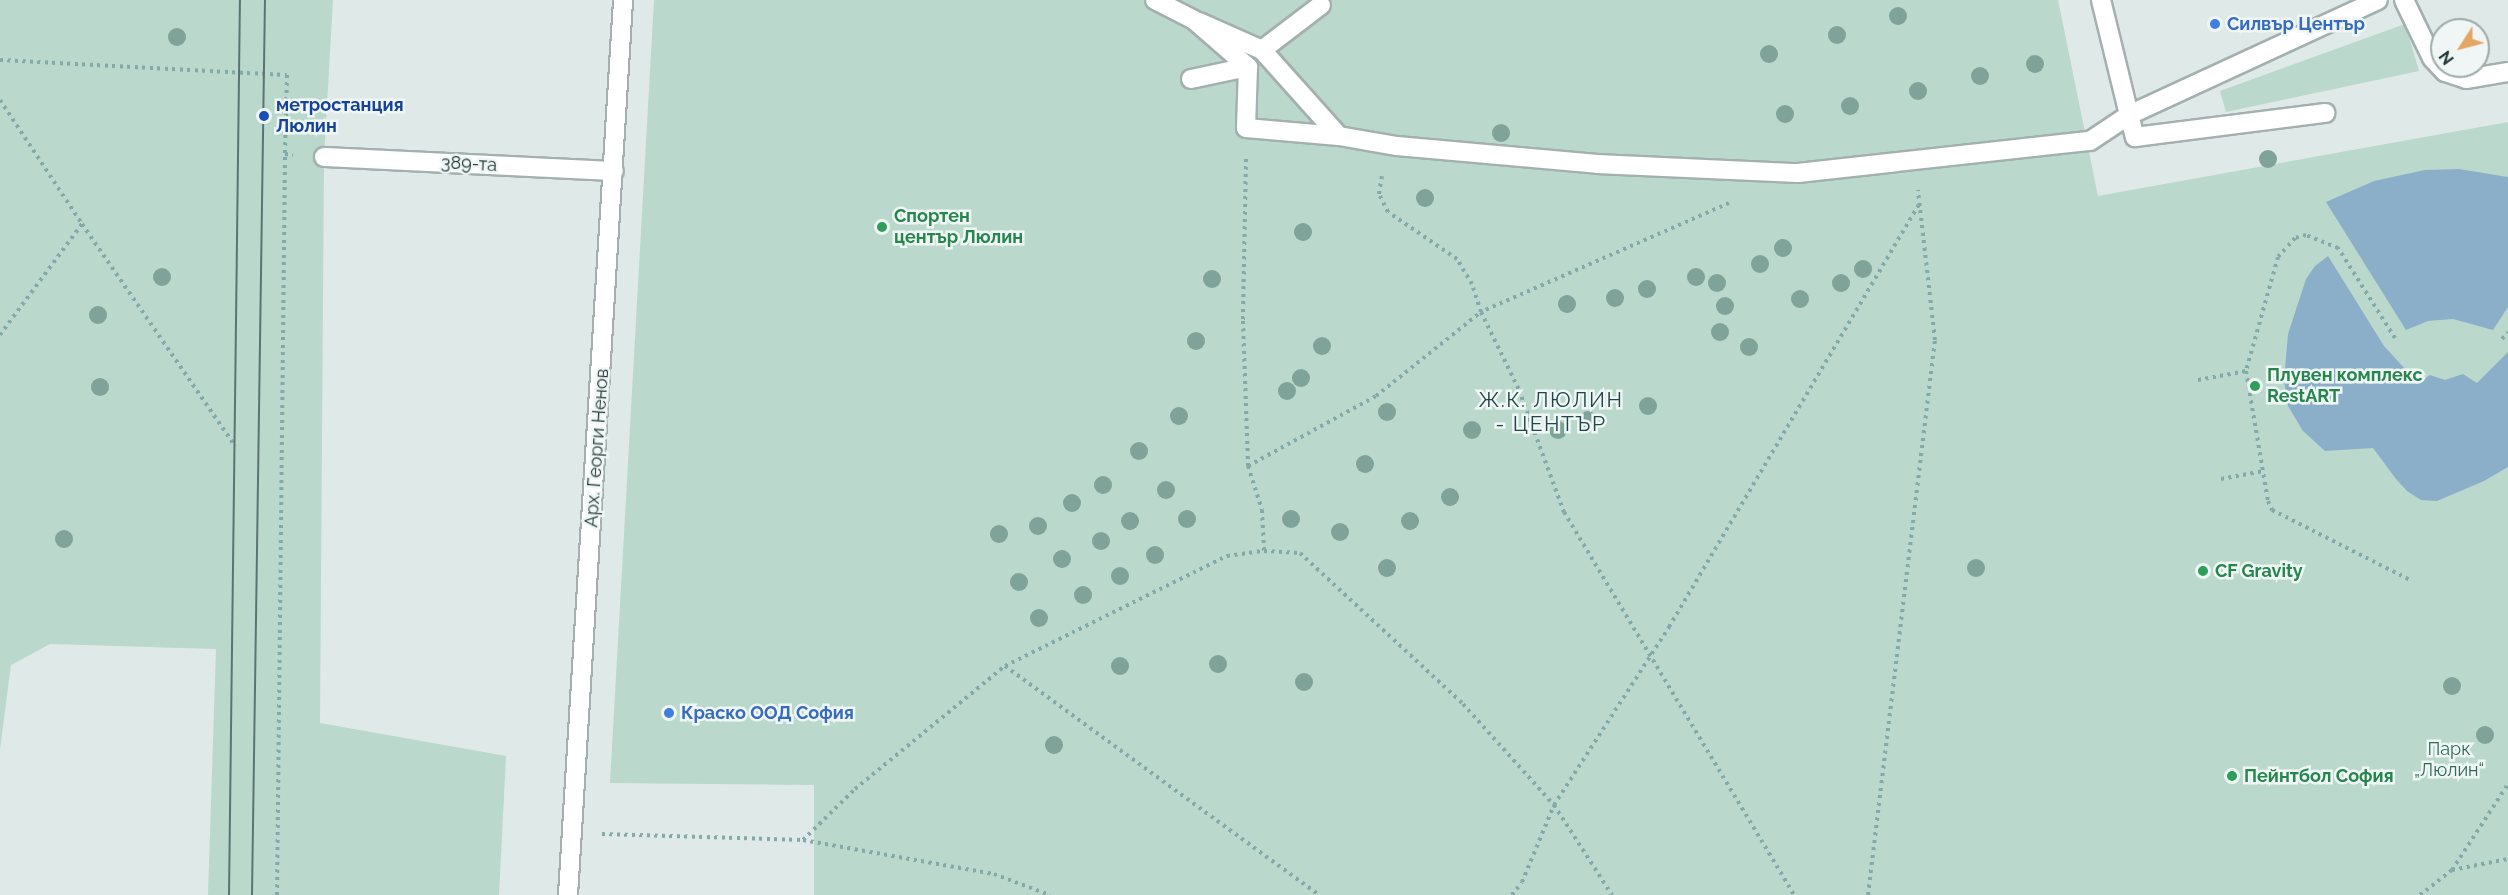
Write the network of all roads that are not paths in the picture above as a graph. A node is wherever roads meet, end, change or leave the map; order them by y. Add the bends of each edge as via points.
1 (623, 0) edge
2 (1155, 0) edge
3 (2101, 0) edge
4 (2378, 0) edge
5 (2404, 0) edge
6 (1321, 5) dead end
7 (1194, 20) junction
8 (1262, 50) junction
9 (1248, 67) junction
10 (2508, 72) edge
11 (1191, 79) dead end
12 (2325, 113) dead end
13 (2129, 115) junction
14 (1339, 136) junction
15 (324, 157) road end
16 (614, 171) junction
17 (568, 895) edge

1 - 16 street, Арх. Георги Ненов
2 - 7 street
3 - 13 street
4 - 13 street
5 - 10 street via 2432,58 2445,72 2466,79
6 - 8 street
7 - 8 street
7 - 9 street
8 - 14 street
9 - 11 street
9 - 14 street via 1246,128
12 - 13 street via 2135,137
13 - 14 street via 2090,141 1798,173 1597,164 1397,146
15 - 16 street, 389-та
16 - 17 street, Арх. Георги Ненов

